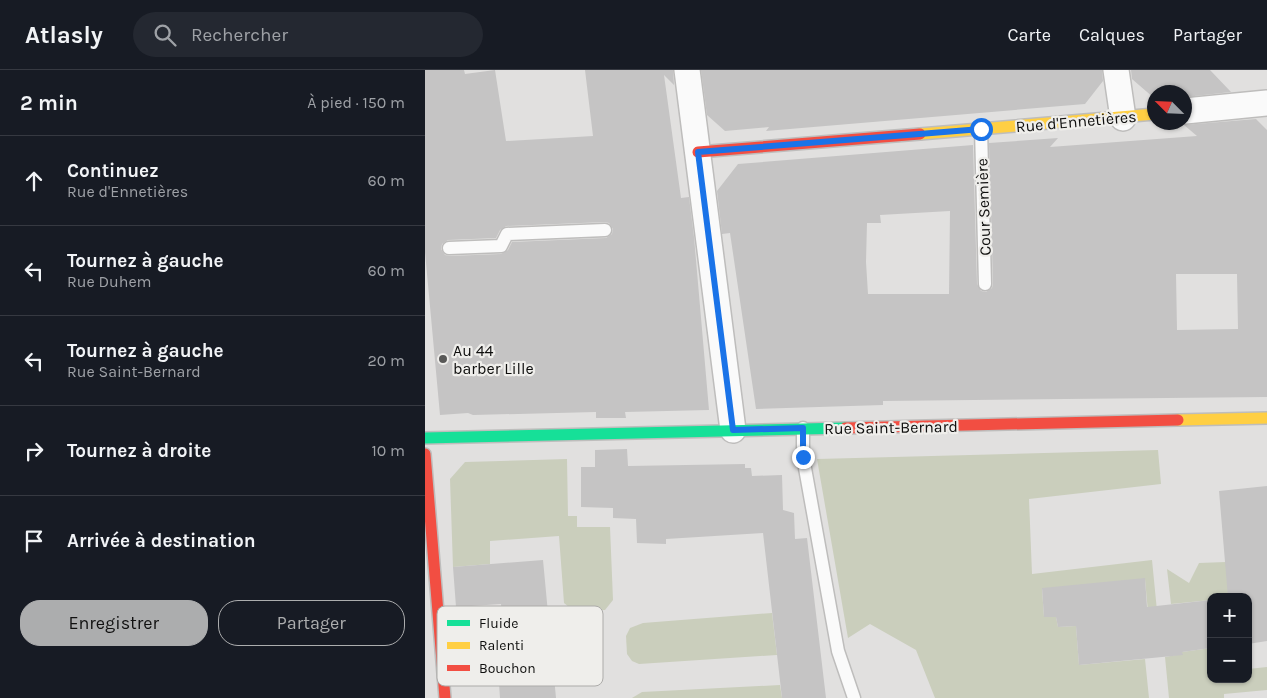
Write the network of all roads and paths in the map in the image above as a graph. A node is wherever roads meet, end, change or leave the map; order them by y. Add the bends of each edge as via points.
1 (687, 70) edge
2 (1116, 70) edge
3 (1267, 103) edge
4 (1192, 110) edge
5 (1147, 115) edge
6 (1123, 118) junction
7 (981, 129) junction
8 (698, 152) junction
9 (605, 230) dead end
10 (449, 248) dead end
11 (985, 284) dead end
12 (1267, 418) edge
13 (803, 428) junction
14 (733, 430) junction
15 (425, 438) edge
16 (425, 454) edge
17 (438, 606) edge
18 (854, 698) edge

1 - 8 street
2 - 6 street
3 - 4 street
5 - 6 street, Rue d'Ennetières
6 - 7 street, Rue d'Ennetières
7 - 8 street, Rue d'Ennetières
7 - 11 lane, Cour Semière
8 - 14 street
9 - 10 lane via 507,234 501,246
12 - 13 street, Rue Saint-Bernard
13 - 14 street, Rue Saint-Bernard
13 - 18 lane via 803,457 838,651
14 - 15 street, Rue Saint-Bernard
16 - 17 street

